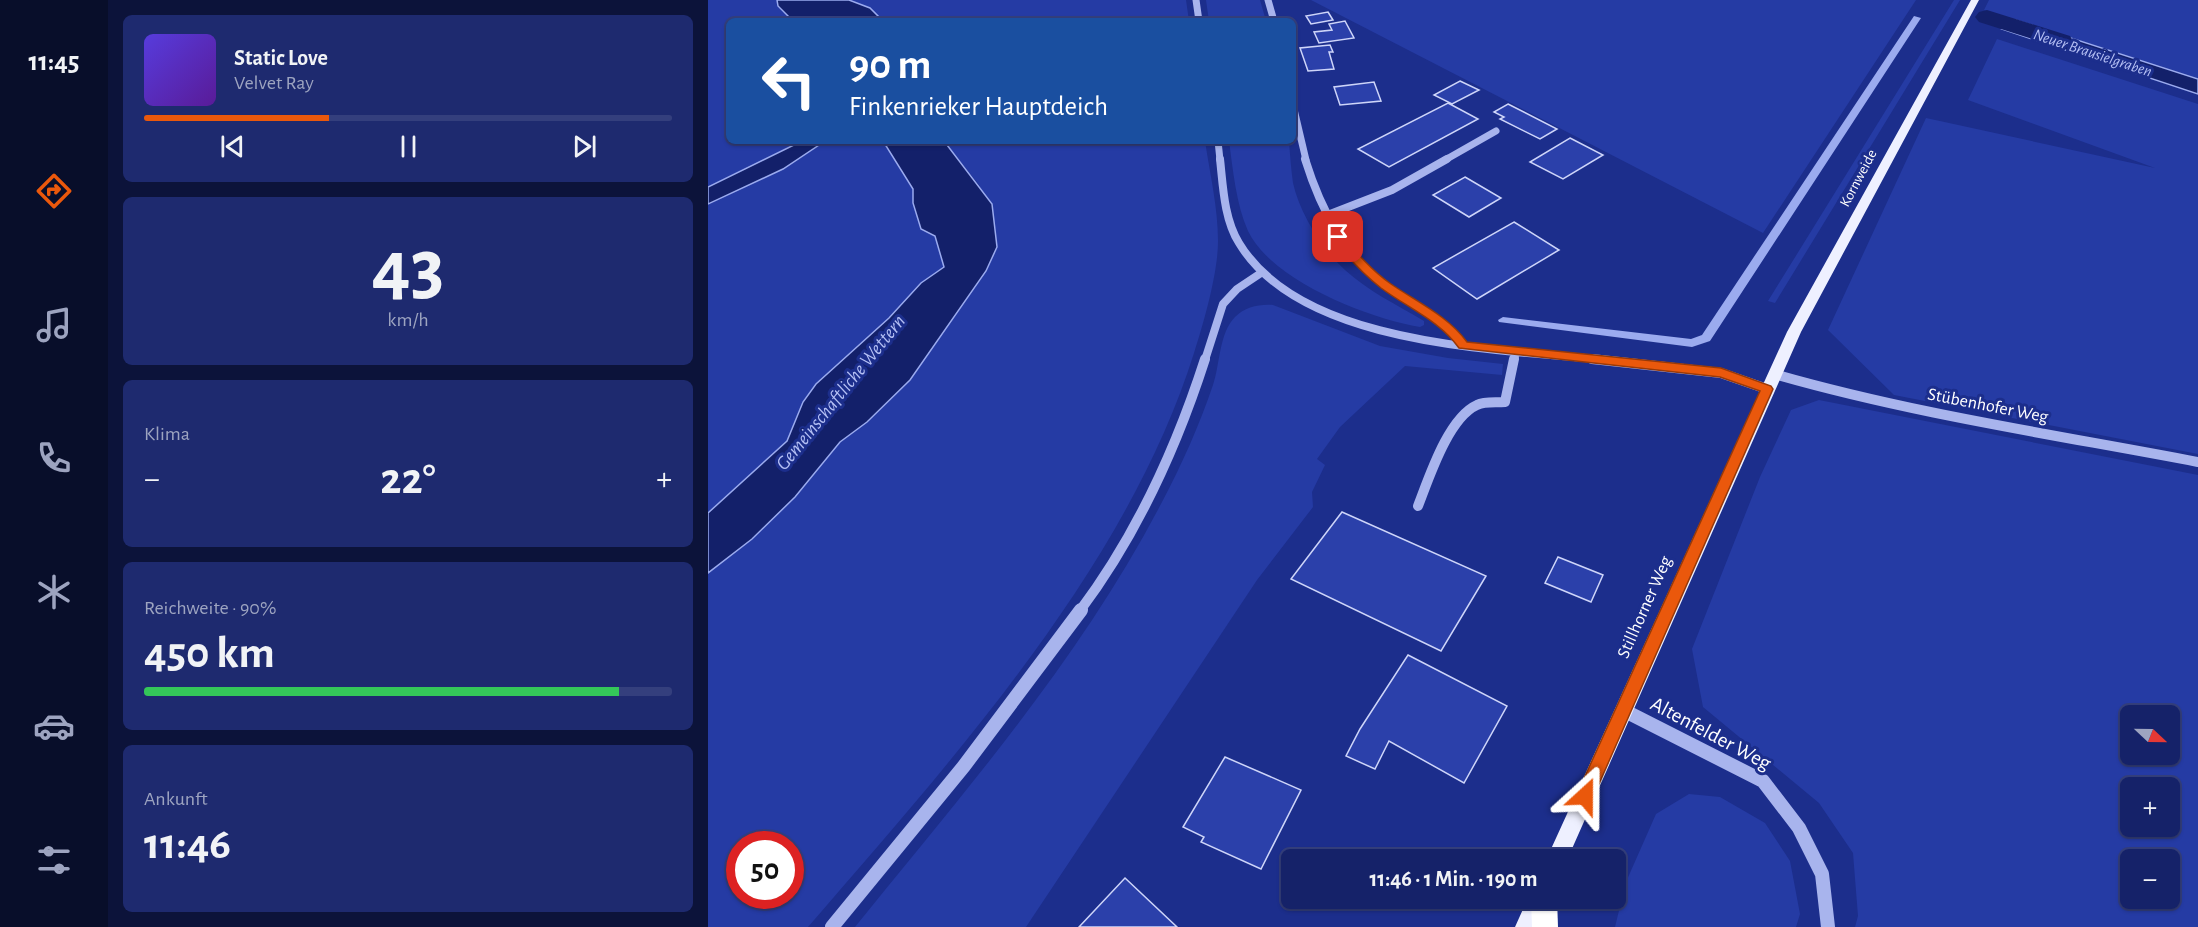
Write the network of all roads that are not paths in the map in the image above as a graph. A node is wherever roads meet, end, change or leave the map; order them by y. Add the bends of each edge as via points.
1 (1196, 0) edge
2 (1268, 0) edge
3 (1974, 0) edge
4 (1199, 18) edge
5 (1273, 18) edge
6 (1296, 118) edge
7 (1496, 131) dead end
8 (1218, 144) edge
9 (1325, 216) junction
10 (1261, 273) junction
11 (1464, 345) junction
12 (1516, 351) junction
13 (1771, 381) junction
14 (2198, 462) edge
15 (1418, 506) dead end
16 (1623, 710) junction
17 (1561, 849) edge
18 (1534, 909) edge
19 (1544, 909) edge
20 (832, 927) edge
21 (1526, 927) edge
22 (1545, 927) edge
23 (1828, 927) edge

1 - 4 street
2 - 5 street
3 - 13 main road, Kornweide
6 - 9 street via 1310,179
7 - 9 street via 1392,189
8 - 10 street, Stübenhofer Weg via 1232,228 1239,245
9 - 11 street via 1360,264 1453,330
10 - 11 street, Stübenhofer Weg via 1287,292 1350,320 1417,339
10 - 20 street via 1223,304 1169,460 1098,587 964,766
11 - 12 street, Stübenhofer Weg
12 - 13 street, Stübenhofer Weg
12 - 15 street via 1505,402 1476,405 1463,414 1437,459
13 - 14 street, Stübenhofer Weg via 1807,384
13 - 16 main road, Stillhorner Weg
16 - 17 main road, Stillhorner Weg
16 - 23 street, Altenfelder Weg via 1763,781 1799,828 1822,874
18 - 21 main road
19 - 22 highway

